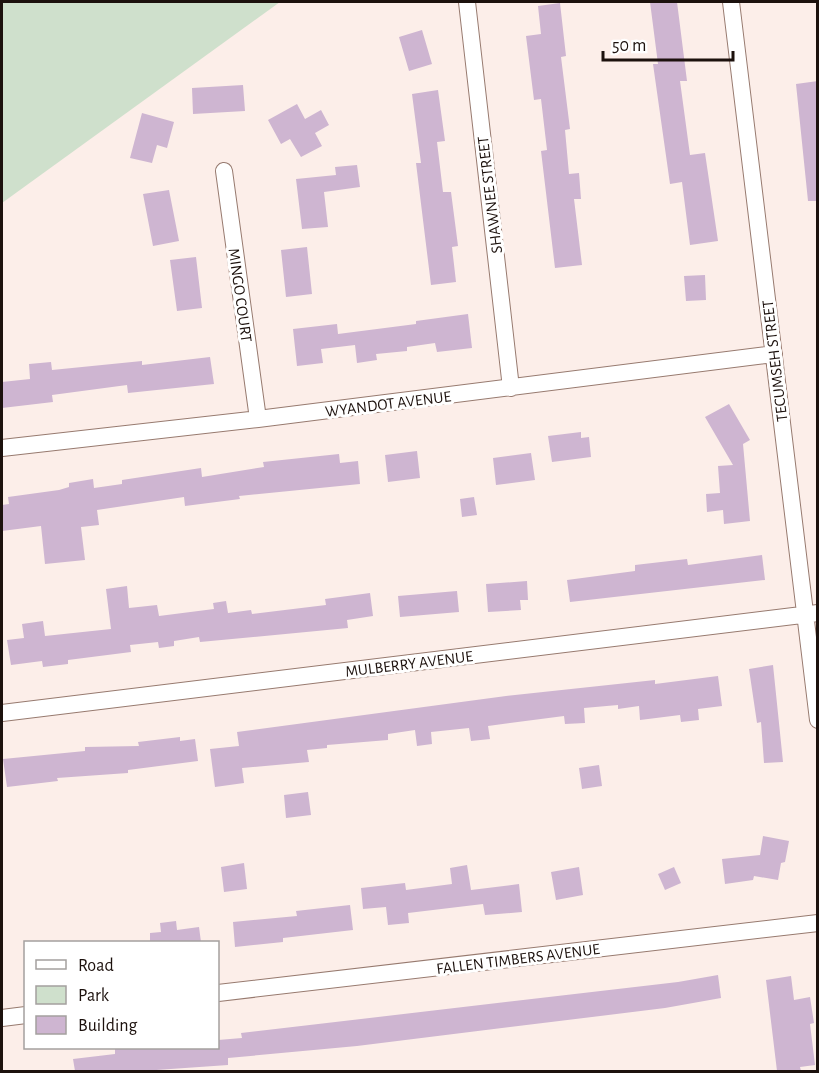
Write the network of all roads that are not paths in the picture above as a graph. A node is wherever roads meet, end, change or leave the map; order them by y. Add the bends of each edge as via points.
1 (467, 2) edge
2 (731, 2) edge
3 (224, 171) dead end
4 (774, 354) junction
5 (511, 388) junction
6 (258, 419) junction
7 (2, 448) edge
8 (811, 613) edge
9 (2, 713) edge
10 (818, 720) edge
11 (818, 922) edge
12 (219, 993) edge
13 (24, 1015) edge
14 (2, 1018) edge

1 - 5 street, SHAWNEE STREET
2 - 4 street, TECUMSEH STREET
3 - 6 street, MINGO COURT
4 - 5 street, WYANDOT AVENUE
4 - 8 street, TECUMSEH STREET
5 - 6 street, WYANDOT AVENUE
6 - 7 street, WYANDOT AVENUE
8 - 9 street, MULBERRY AVENUE
8 - 10 street, TECUMSEH STREET
11 - 12 street, FALLEN TIMBERS AVENUE
13 - 14 street

